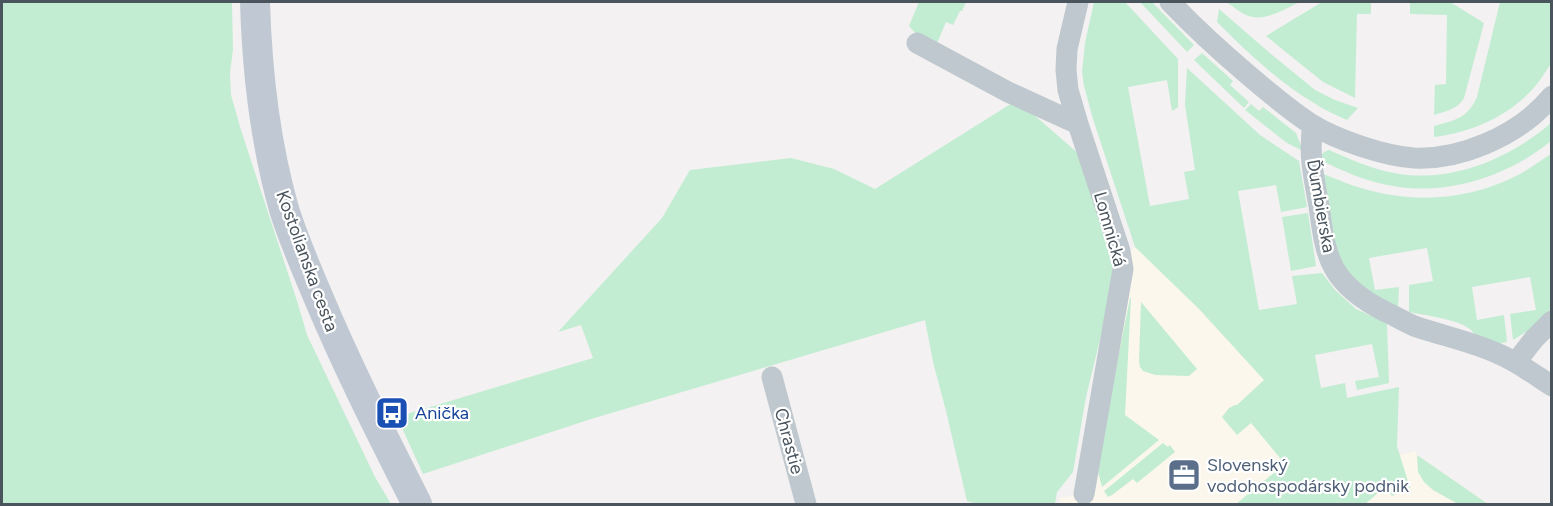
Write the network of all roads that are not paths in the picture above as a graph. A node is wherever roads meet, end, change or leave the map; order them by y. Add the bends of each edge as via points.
1 (255, 2) edge
2 (1078, 2) edge
3 (1170, 2) edge
4 (917, 43) dead end
5 (1551, 96) edge
6 (1078, 124) junction
7 (1313, 125) junction
8 (1551, 321) edge
9 (1516, 362) junction
10 (772, 377) dead end
11 (1551, 387) edge
12 (1084, 494) dead end
13 (417, 504) edge
14 (806, 504) edge

1 - 13 street, Kostolianska cesta via 262,95 285,209 333,333
2 - 6 street, Lomnická via 1066,70
3 - 7 street via 1207,40
4 - 6 street
5 - 7 street via 1535,114 1499,138 1435,157 1380,152
6 - 12 street, Lomnická via 1123,269
7 - 9 street, Ďumbierska via 1310,144 1319,208 1326,247 1339,276 1363,299 1412,325
8 - 9 street
9 - 11 street, Ďumbierska
10 - 14 street, Chrastie

